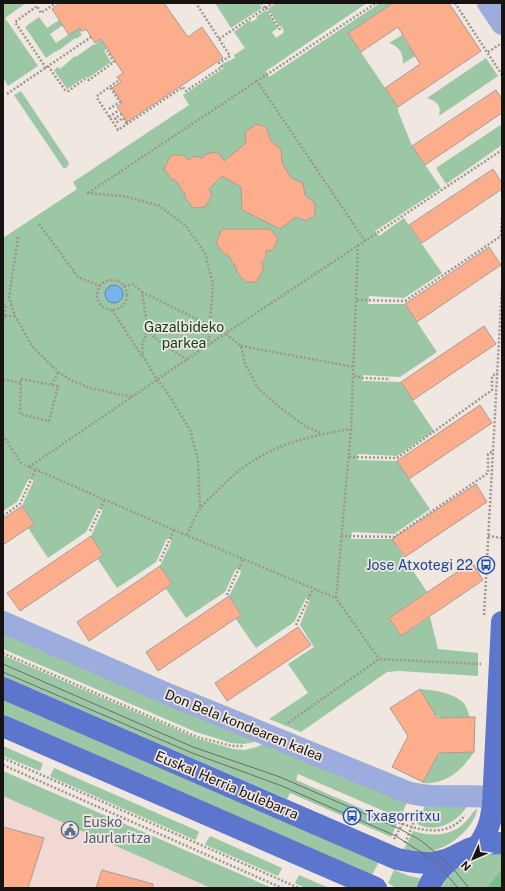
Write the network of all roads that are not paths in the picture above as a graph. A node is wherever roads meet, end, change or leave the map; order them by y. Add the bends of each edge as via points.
1 (488, 3) edge
2 (502, 24) edge
3 (493, 621) edge
4 (3, 622) edge
5 (3, 688) edge
6 (3, 726) edge
7 (483, 796) junction
8 (502, 843) edge
9 (478, 846) junction
10 (455, 856) junction
11 (376, 888) edge
12 (428, 888) edge

1 - 2 street
3 - 7 main road
4 - 7 street, Don Bela kondearen kalea via 170,695 407,792 418,795
5 - 10 main road, Euskal Herria bulebarra via 396,859 424,863 446,861
6 - 11 main road
7 - 9 main road via 492,818
8 - 9 main road
9 - 10 main road
10 - 12 main road via 441,868

